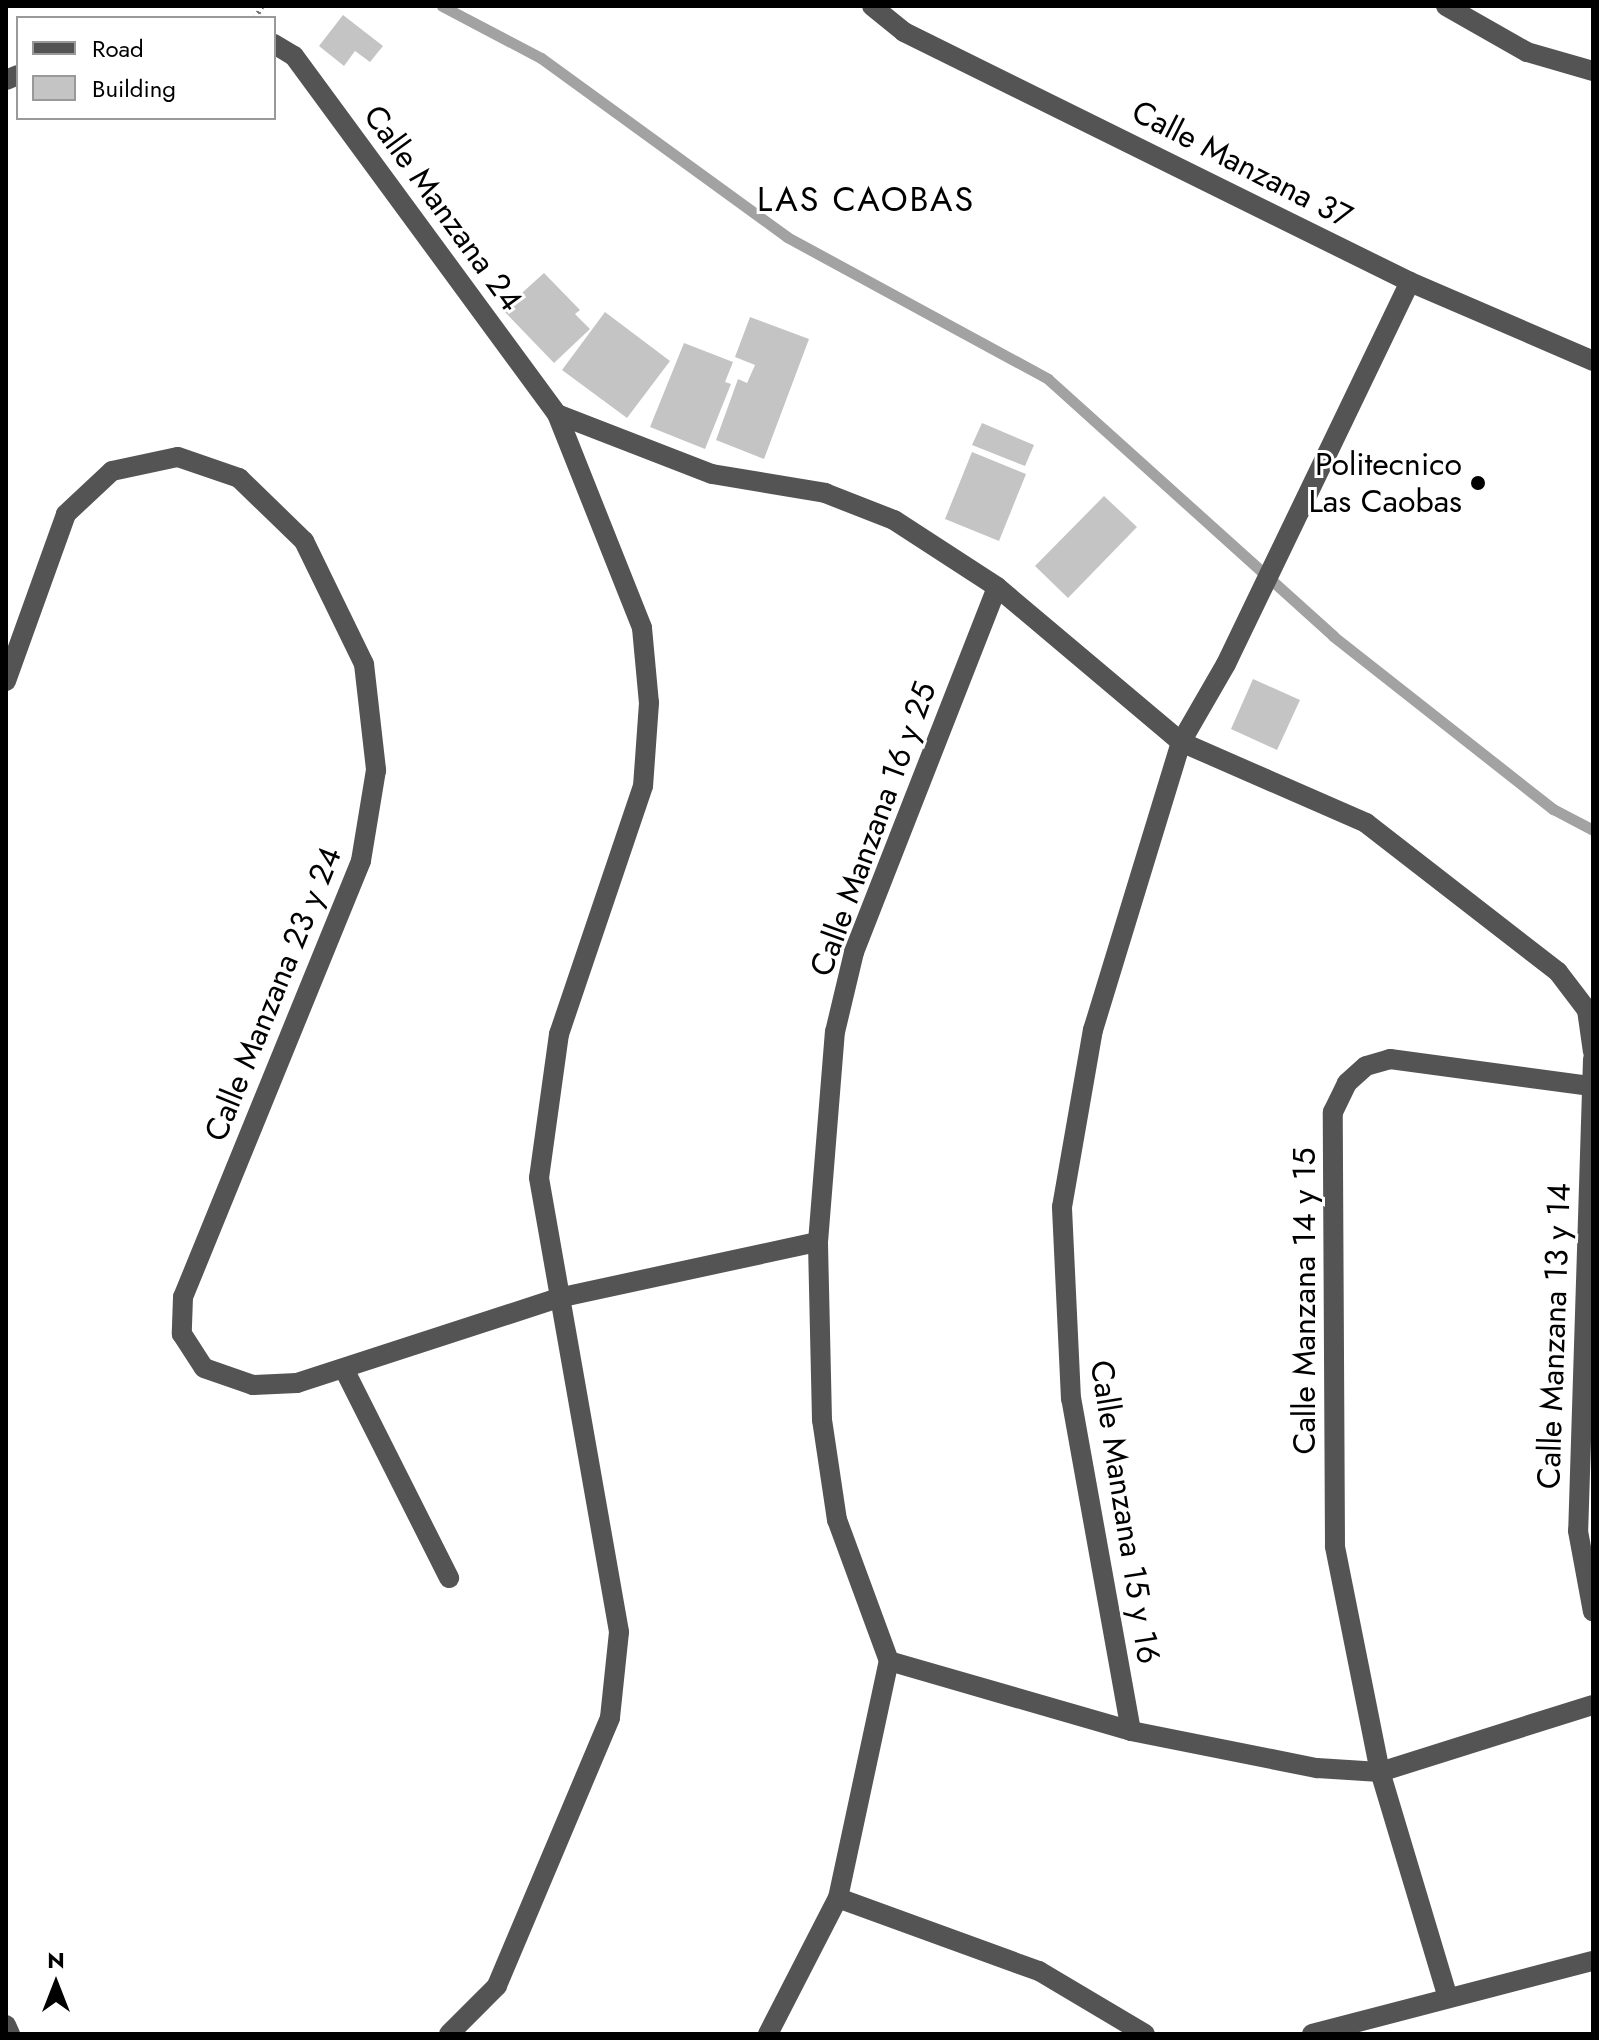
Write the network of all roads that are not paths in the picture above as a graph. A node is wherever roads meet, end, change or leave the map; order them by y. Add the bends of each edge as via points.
1 (872, 6) edge
2 (1446, 6) edge
3 (276, 45) edge
4 (1593, 71) edge
5 (1410, 282) junction
6 (1593, 361) edge
7 (557, 414) junction
8 (997, 587) junction
9 (6, 681) edge
10 (1181, 742) junction
11 (1593, 1052) edge
12 (1593, 1059) edge
13 (1591, 1086) junction
14 (818, 1242) junction
15 (558, 1298) junction
16 (344, 1369) junction
17 (449, 1578) dead end
18 (1593, 1612) edge
19 (889, 1661) junction
20 (1593, 1705) edge
21 (1131, 1731) junction
22 (1380, 1772) junction
23 (838, 1898) junction
24 (1593, 1961) edge
25 (1448, 1998) junction
26 (6, 2025) edge
27 (10, 2034) edge
28 (449, 2034) edge
29 (768, 2034) edge
30 (1145, 2034) edge
31 (1312, 2034) edge

1 - 5 street, Calle Manzana 37 via 904,32
2 - 4 street via 1527,52
3 - 7 street, Calle Manzana 24 via 294,56
5 - 6 street, Calle Manzana 37
5 - 10 street, Calle Manzana 15 y 16 via 1226,664
7 - 8 street via 712,474 825,493 894,520
7 - 15 street, Calle Manzana 24 via 642,628 649,703 643,786 559,1034 539,1178
8 - 10 street
8 - 14 street, Calle Manzana 16 y 25 via 854,952 835,1032
9 - 16 street, Calle Manzana 23 y 24 via 66,514 112,471 178,457 239,478 304,541 364,664 376,770 361,861 183,1297 182,1334 204,1368 253,1385 297,1383
10 - 11 street via 1366,823 1558,972 1587,1010
10 - 21 street, Calle Manzana 15 y 16 via 1093,1030 1062,1207 1071,1399
12 - 13 street, Calle Manzana 13 y 14
13 - 18 street, Calle Manzana 13 y 14 via 1578,1531
13 - 22 street, Calle Manzana 14 y 15 via 1390,1059 1366,1066 1347,1083 1333,1112 1335,1546
14 - 15 street, Calle Manzana 23 y 24
14 - 19 street, Calle Manzana 16 y 25 via 822,1420 837,1520
15 - 16 street, Calle Manzana 23 y 24
15 - 28 street, Calle Manzana 24 via 619,1632 610,1718 497,1986
16 - 17 street
19 - 21 street
19 - 23 street
20 - 22 street
21 - 22 street via 1317,1768
22 - 25 street, Calle Manzana 14 y 15
23 - 29 street
23 - 30 street via 1039,1971
24 - 25 street
25 - 31 street
26 - 27 street

